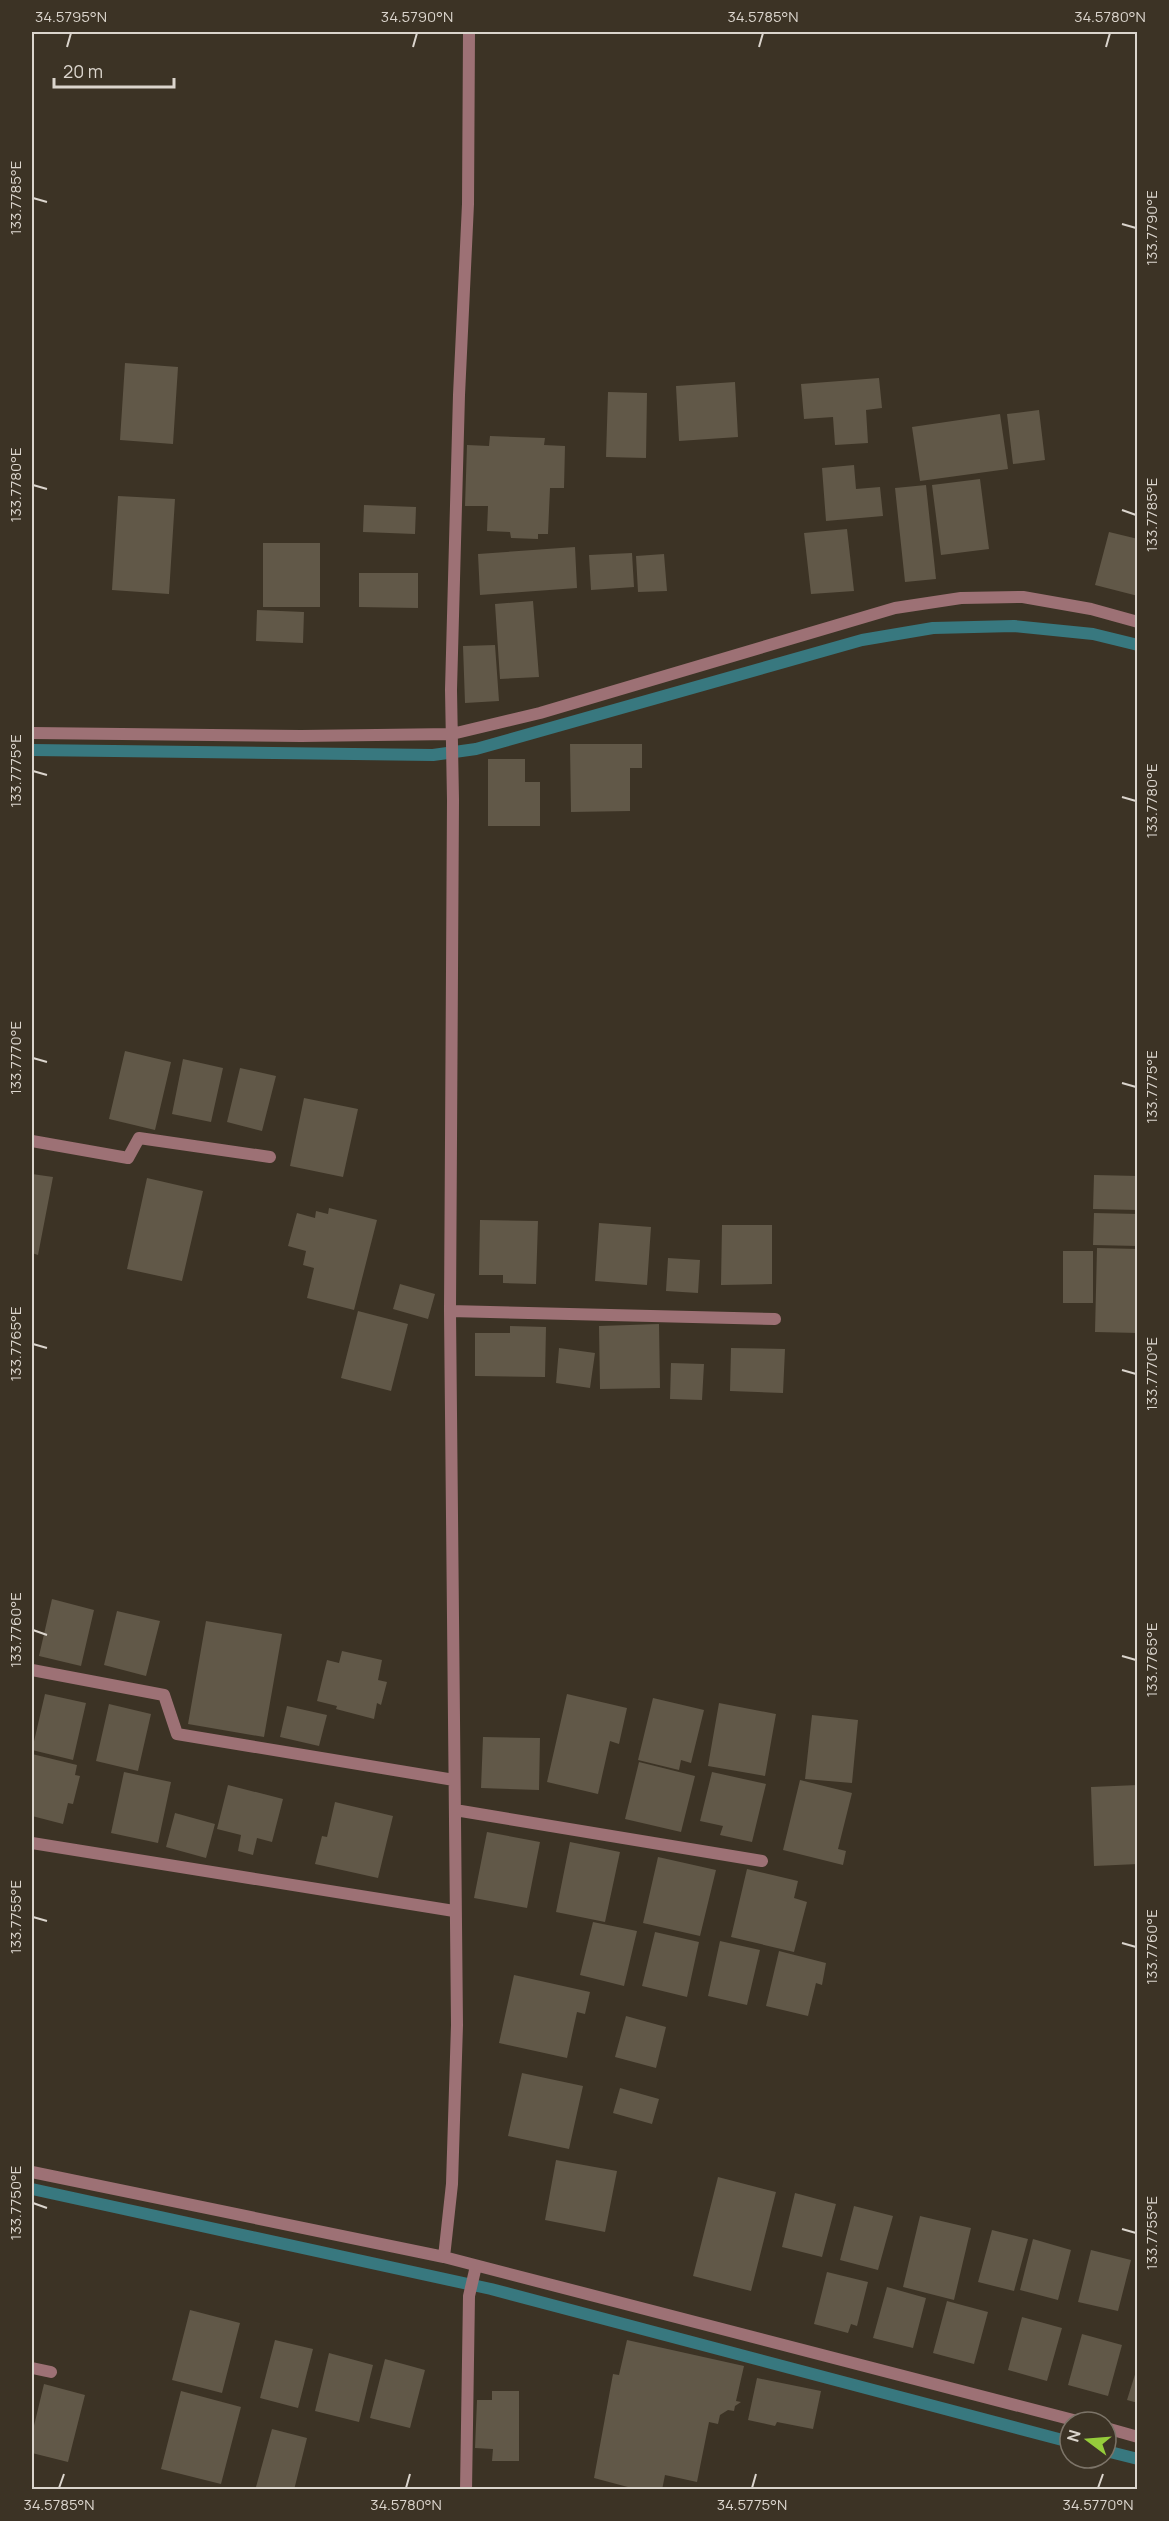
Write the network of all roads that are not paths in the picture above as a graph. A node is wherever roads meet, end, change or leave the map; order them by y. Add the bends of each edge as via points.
1 (469, 32) edge
2 (1137, 622) edge
3 (32, 733) edge
4 (452, 739) junction
5 (32, 1141) edge
6 (270, 1156) dead end
7 (450, 1311) junction
8 (775, 1319) dead end
9 (32, 1670) edge
10 (454, 1780) junction
11 (455, 1810) junction
12 (32, 1843) edge
13 (762, 1861) dead end
14 (454, 1911) junction
15 (32, 2172) edge
16 (444, 2257) junction
17 (475, 2270) junction
18 (32, 2368) edge
19 (51, 2372) dead end
20 (1058, 2416) edge
21 (1118, 2431) edge
22 (1137, 2437) edge
23 (466, 2490) edge

1 - 4 street via 468,204 458,406
2 - 4 street via 1023,597 961,598 895,608
3 - 4 street
4 - 7 street
5 - 6 street via 128,1158 139,1138
7 - 8 street
7 - 10 street
9 - 10 street via 164,1695 177,1734
10 - 11 street
11 - 13 street
11 - 14 street
12 - 14 street
14 - 16 street via 452,2184
15 - 16 street
16 - 17 street
17 - 20 street
17 - 23 street via 469,2296
18 - 19 street
21 - 22 street

